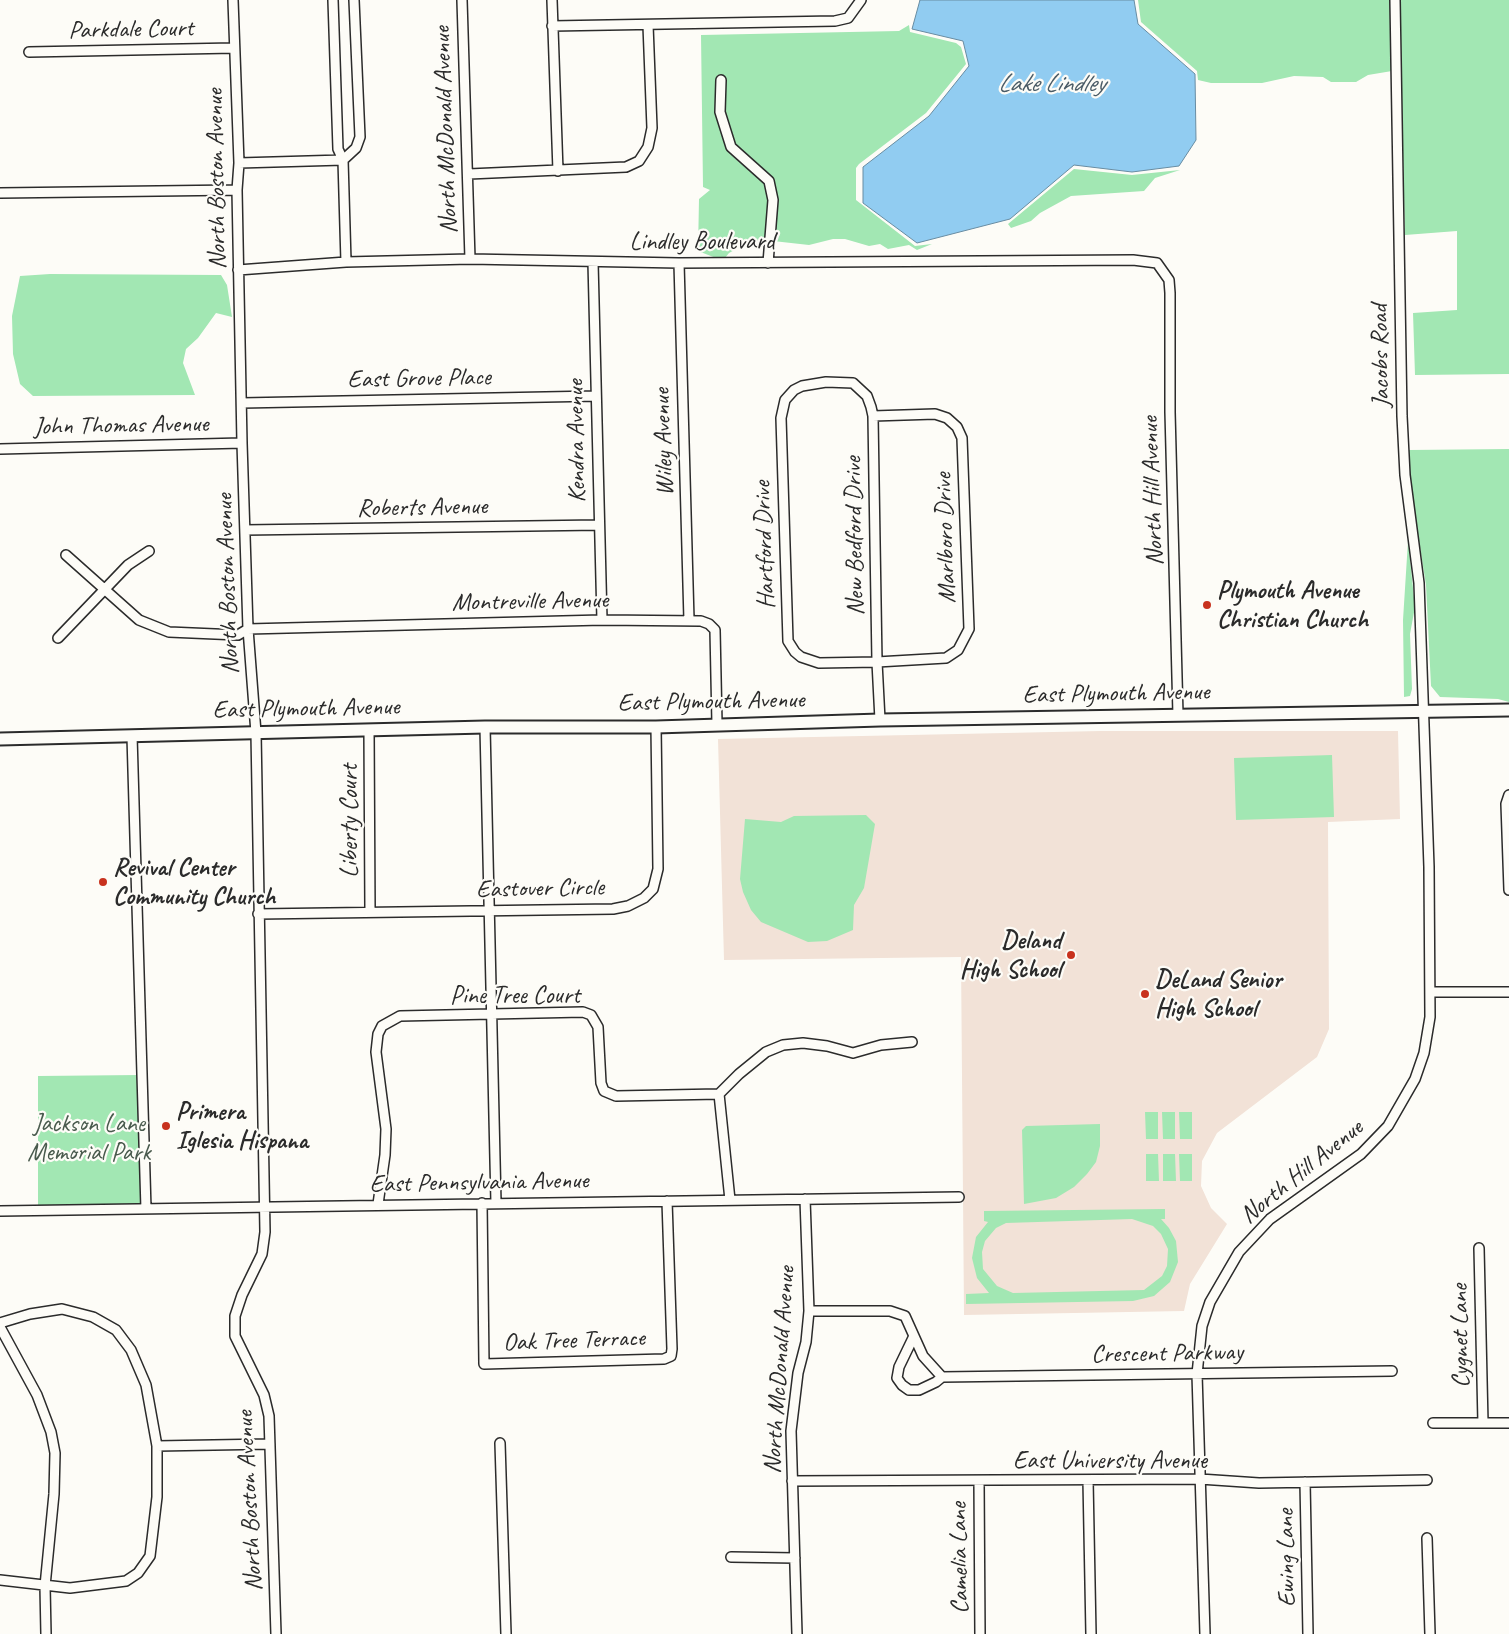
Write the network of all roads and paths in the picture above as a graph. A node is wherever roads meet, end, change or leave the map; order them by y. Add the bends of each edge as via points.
1 (233, 0) edge
2 (333, 0) edge
3 (354, 0) edge
4 (462, 0) edge
5 (552, 0) edge
6 (861, 0) edge
7 (1395, 0) edge
8 (648, 25) junction
9 (552, 26) junction
10 (234, 48) junction
11 (29, 52) dead end
12 (721, 80) dead end
13 (343, 160) junction
14 (239, 163) junction
15 (558, 171) junction
16 (469, 174) junction
17 (237, 190) junction
18 (0, 193) edge
19 (470, 259) junction
20 (346, 262) junction
21 (593, 262) junction
22 (679, 263) junction
23 (768, 263) junction
24 (1162, 268) joint
25 (238, 270) junction
26 (828, 382) joint
27 (596, 396) junction
28 (242, 403) junction
29 (873, 416) junction
30 (242, 443) junction
31 (0, 449) edge
32 (599, 525) junction
33 (245, 530) junction
34 (149, 551) dead end
35 (66, 555) dead end
36 (105, 589) junction
37 (602, 620) junction
38 (689, 620) junction
39 (248, 629) junction
40 (58, 638) dead end
41 (877, 662) junction
42 (1423, 710) junction
43 (1509, 710) edge
44 (1178, 715) junction
45 (880, 720) junction
46 (718, 724) junction
47 (485, 727) junction
48 (656, 727) junction
49 (369, 730) junction
50 (256, 733) junction
51 (132, 736) junction
52 (0, 739) edge
53 (1509, 794) edge
54 (1509, 890) edge
55 (488, 910) junction
56 (370, 912) junction
57 (258, 914) junction
58 (1431, 992) junction
59 (1509, 992) edge
60 (491, 1015) junction
61 (912, 1042) dead end
62 (719, 1094) junction
63 (959, 1197) dead end
64 (805, 1199) junction
65 (730, 1200) junction
66 (667, 1201) junction
67 (482, 1203) junction
68 (496, 1203) junction
69 (378, 1204) junction
70 (264, 1206) junction
71 (146, 1208) junction
72 (0, 1212) edge
73 (1479, 1248) dead end
74 (809, 1311) junction
75 (0, 1325) edge
76 (913, 1338) junction
77 (1392, 1371) dead end
78 (1197, 1374) junction
79 (942, 1376) junction
80 (1433, 1423) dead end
81 (1483, 1423) junction
82 (1509, 1423) edge
83 (500, 1443) dead end
84 (270, 1444) junction
85 (157, 1446) junction
86 (1200, 1479) junction
87 (1088, 1480) junction
88 (1427, 1480) dead end
89 (792, 1481) junction
90 (979, 1482) junction
91 (1305, 1482) junction
92 (1427, 1538) dead end
93 (731, 1557) dead end
94 (794, 1558) junction
95 (0, 1580) edge
96 (45, 1586) junction
97 (46, 1634) edge
98 (276, 1634) edge
99 (506, 1634) edge
100 (796, 1634) edge
101 (980, 1634) edge
102 (1091, 1634) edge
103 (1205, 1634) edge
104 (1308, 1634) edge
105 (1430, 1634) edge

1 - 10 street, North Boston Avenue
2 - 13 street via 338,149
3 - 13 street via 360,137 356,148
4 - 16 street, North McDonald Avenue
5 - 9 street
6 - 8 street via 848,18 835,21
7 - 42 street, Jacobs Road via 1402,416 1405,475 1419,583
8 - 9 street
8 - 15 street via 652,128 644,156 626,167
9 - 15 street
10 - 11 street, Parkdale Court
10 - 14 street, North Boston Avenue
12 - 23 street via 720,112 731,147 769,181 773,200
13 - 14 street
13 - 20 street
14 - 17 street, North Boston Avenue
15 - 16 street
16 - 19 street, North McDonald Avenue
17 - 18 street
17 - 25 street, North Boston Avenue
19 - 20 street, Lindley Boulevard
19 - 21 street, Lindley Boulevard
20 - 25 street, Lindley Boulevard
21 - 22 street, Lindley Boulevard
21 - 27 street, Kendra Avenue
22 - 23 street, Lindley Boulevard
22 - 38 street, Wiley Avenue
23 - 24 street, Lindley Boulevard via 1133,260 1158,263
24 - 44 street, North Hill Avenue via 1169,280 1170,293
25 - 28 street, North Boston Avenue
26 - 29 street, New Bedford Drive via 853,383 867,396
26 - 41 street, Hartford Drive via 794,390 781,408 788,641 801,657 819,663
27 - 28 street, East Grove Place
27 - 32 street, Kendra Avenue
28 - 30 street, North Boston Avenue
29 - 41 street, New Bedford Drive
29 - 41 street, Marlboro Drive via 935,414 947,418 957,427 962,438 969,629 958,650 946,658
30 - 31 street, John Thomas Avenue
30 - 33 street, North Boston Avenue
32 - 33 street, Roberts Avenue
32 - 37 street, Kendra Avenue
33 - 39 street, North Boston Avenue
34 - 36 street via 128,565
35 - 36 street, Montreville Avenue
36 - 39 street, Montreville Avenue via 139,620 169,632 238,635
36 - 40 street
37 - 38 street, Montreville Avenue
37 - 39 street, Montreville Avenue
38 - 46 street, Montreville Avenue via 709,624 715,630
39 - 50 street, North Boston Avenue
41 - 45 street, New Bedford Drive
42 - 43 main road, East Plymouth Avenue
42 - 44 main road, East Plymouth Avenue
42 - 58 street, North Hill Avenue
44 - 45 main road, East Plymouth Avenue
45 - 46 main road, East Plymouth Avenue
46 - 48 main road, East Plymouth Avenue
47 - 48 main road, East Plymouth Avenue
47 - 49 main road, East Plymouth Avenue
47 - 55 street
48 - 55 street, Eastover Circle via 658,869 653,889 628,906 613,909
49 - 50 main road, East Plymouth Avenue
49 - 56 street, Liberty Court
50 - 51 main road, East Plymouth Avenue
50 - 57 street, North Boston Avenue
51 - 52 main road, East Plymouth Avenue
51 - 71 street
53 - 54 street via 1506,804
55 - 56 street, Eastover Circle
55 - 60 street
56 - 57 street, Eastover Circle
57 - 70 street, North Boston Avenue
58 - 59 street
58 - 78 street, North Hill Avenue via 1424,1052 1415,1079 1393,1119 1361,1154 1270,1218 1239,1252 1210,1302 1202,1326
60 - 62 street, Pine Tree Court via 583,1012 591,1015 598,1027 601,1083 604,1090 616,1096
60 - 68 street
60 - 69 street, Pine Tree Court via 400,1016 382,1026 376,1052 386,1129
61 - 62 street via 881,1045 853,1053 803,1043 783,1045 766,1052
62 - 65 street
63 - 64 street, East Pennsylvania Avenue
64 - 65 street, East Pennsylvania Avenue
64 - 74 street, North McDonald Avenue
65 - 66 street, East Pennsylvania Avenue
66 - 67 street, Oak Tree Terrace via 671,1356 664,1359 484,1364
66 - 68 street, East Pennsylvania Avenue
67 - 68 street, East Pennsylvania Avenue
67 - 69 street, East Pennsylvania Avenue
69 - 70 street, East Pennsylvania Avenue
70 - 71 street, East Pennsylvania Avenue
70 - 84 street, North Boston Avenue via 262,1254 238,1309 235,1336 264,1395
71 - 72 street, East Pennsylvania Avenue
73 - 81 street, Cygnet Lane
74 - 76 street via 898,1312 911,1326
74 - 89 street, North McDonald Avenue via 791,1431
75 - 85 street via 30,1314 62,1309 94,1317 116,1330 131,1350 146,1385
75 - 96 street via 37,1395 55,1453
76 - 79 street via 927,1362
76 - 79 street via 899,1366 897,1378 902,1385 909,1390 919,1390
77 - 78 street, Crescent Parkway
78 - 79 street, Crescent Parkway
78 - 86 street, North Hill Avenue
80 - 81 street
81 - 82 street
83 - 99 street
84 - 85 street
84 - 98 street, North Boston Avenue
85 - 96 street via 155,1524 150,1556 138,1573 126,1581 70,1588
86 - 87 street, East University Avenue
86 - 91 street, East University Avenue
86 - 103 street, North Hill Avenue
87 - 90 street, East University Avenue
87 - 102 street
88 - 91 street, East University Avenue
89 - 90 street, East University Avenue
89 - 94 street, North McDonald Avenue
90 - 101 street, Camelia Lane
91 - 104 street, Ewing Lane
92 - 105 street
93 - 94 street
94 - 100 street, North McDonald Avenue
95 - 96 street
96 - 97 street

